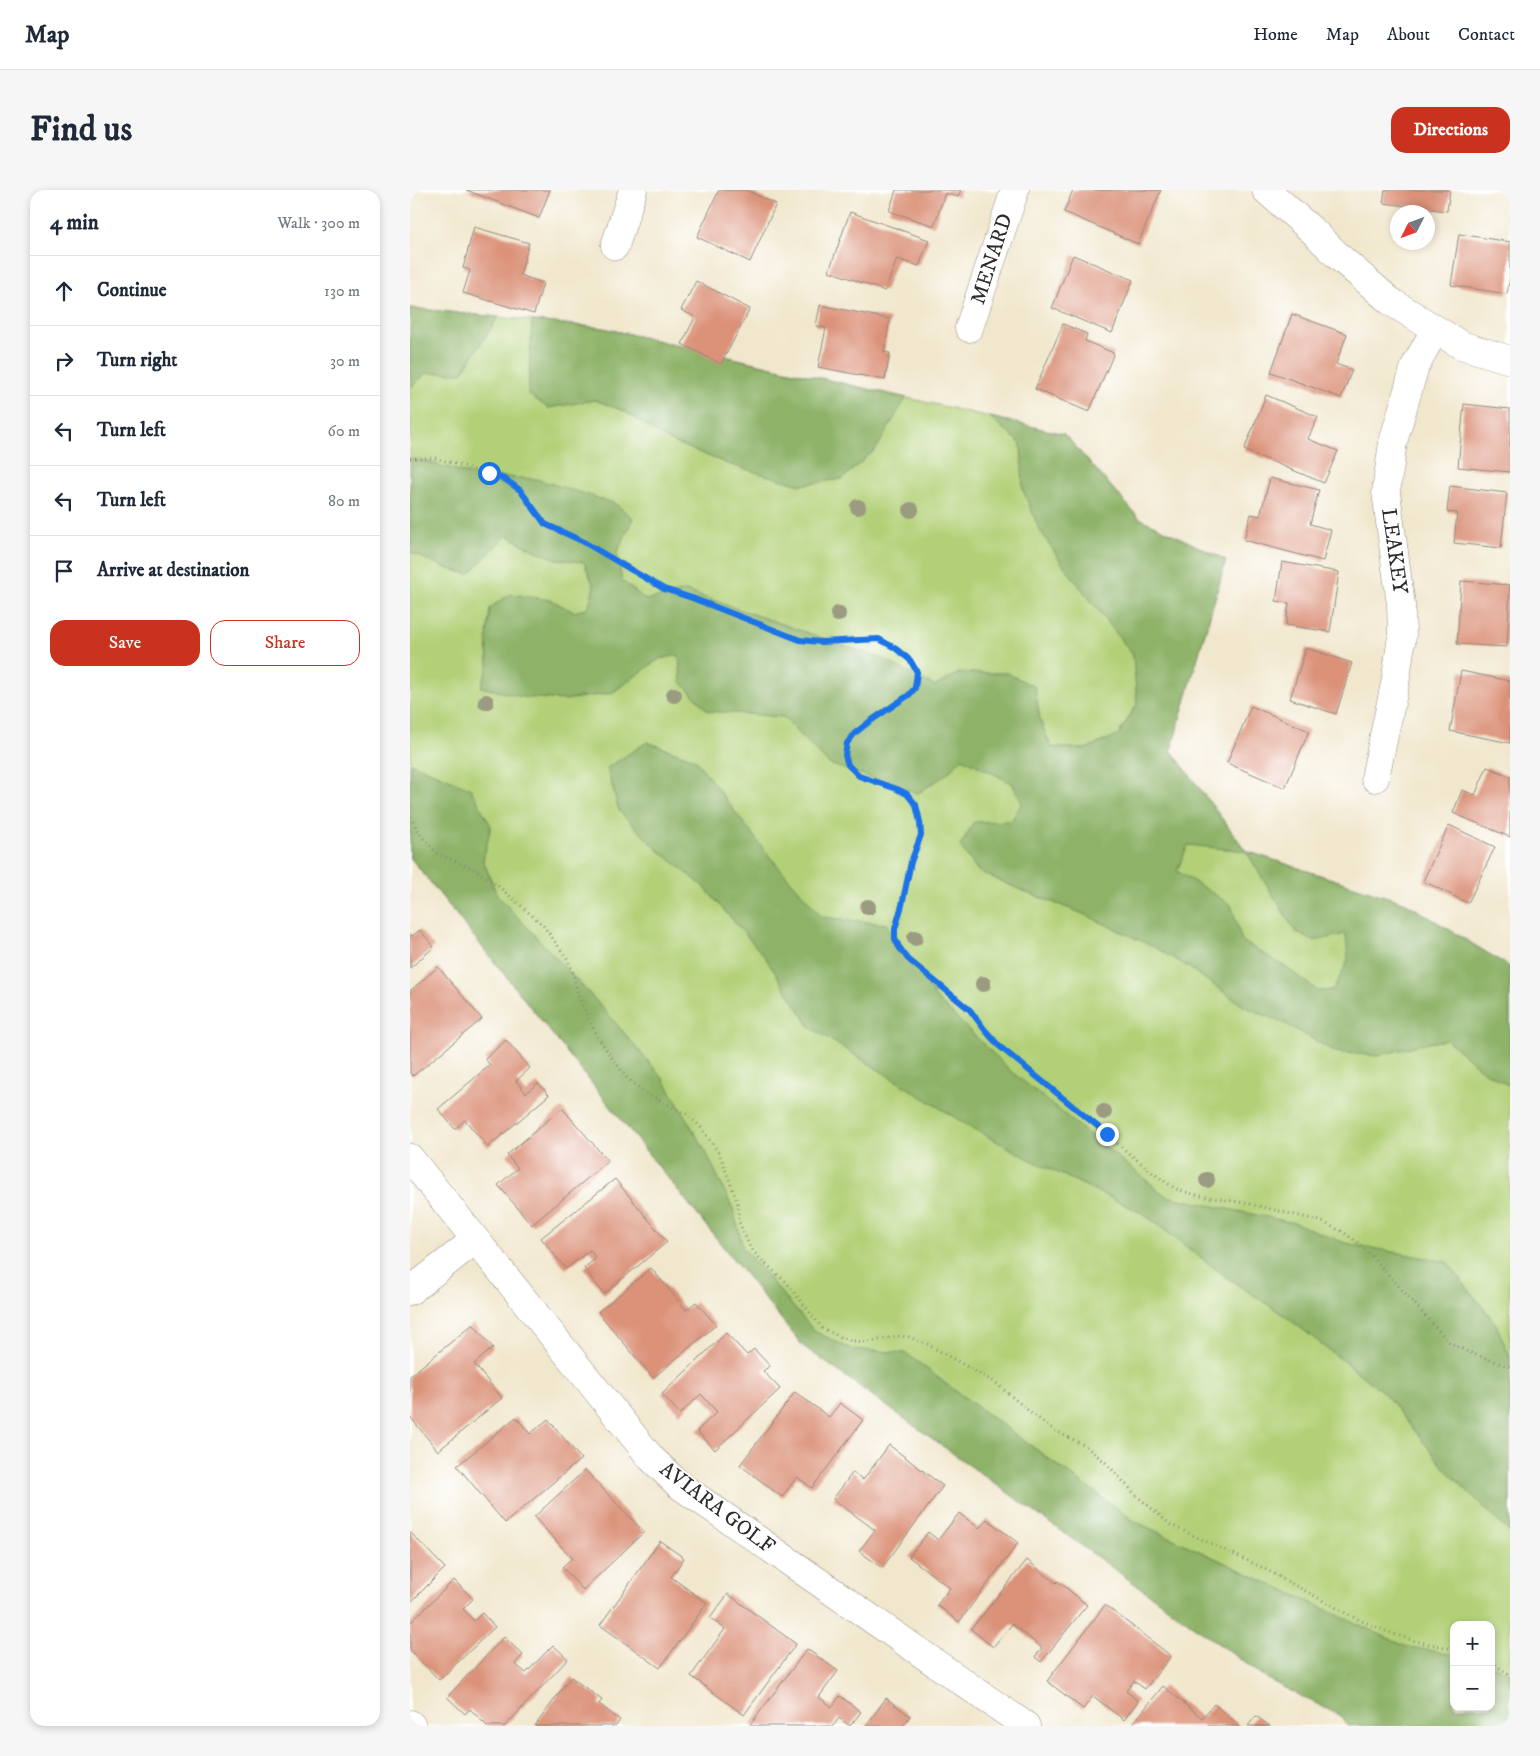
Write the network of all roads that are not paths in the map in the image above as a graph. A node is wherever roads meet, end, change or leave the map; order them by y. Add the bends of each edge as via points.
1 (634, 190) edge
2 (1015, 190) edge
3 (1266, 190) edge
4 (615, 246) dead end
5 (969, 328) dead end
6 (1435, 330) junction
7 (1510, 360) edge
8 (1375, 778) dead end
9 (410, 1158) edge
10 (475, 1240) junction
11 (410, 1291) edge
12 (1026, 1726) edge

1 - 4 street
2 - 5 street, MENARD
3 - 6 street via 1390,301
6 - 7 street via 1461,346
6 - 8 street, LEAKEY via 1415,366 1392,442 1386,492 1402,636
9 - 10 street, AVIARA GOLF
10 - 11 street
10 - 12 street, AVIARA GOLF via 651,1458 679,1485

